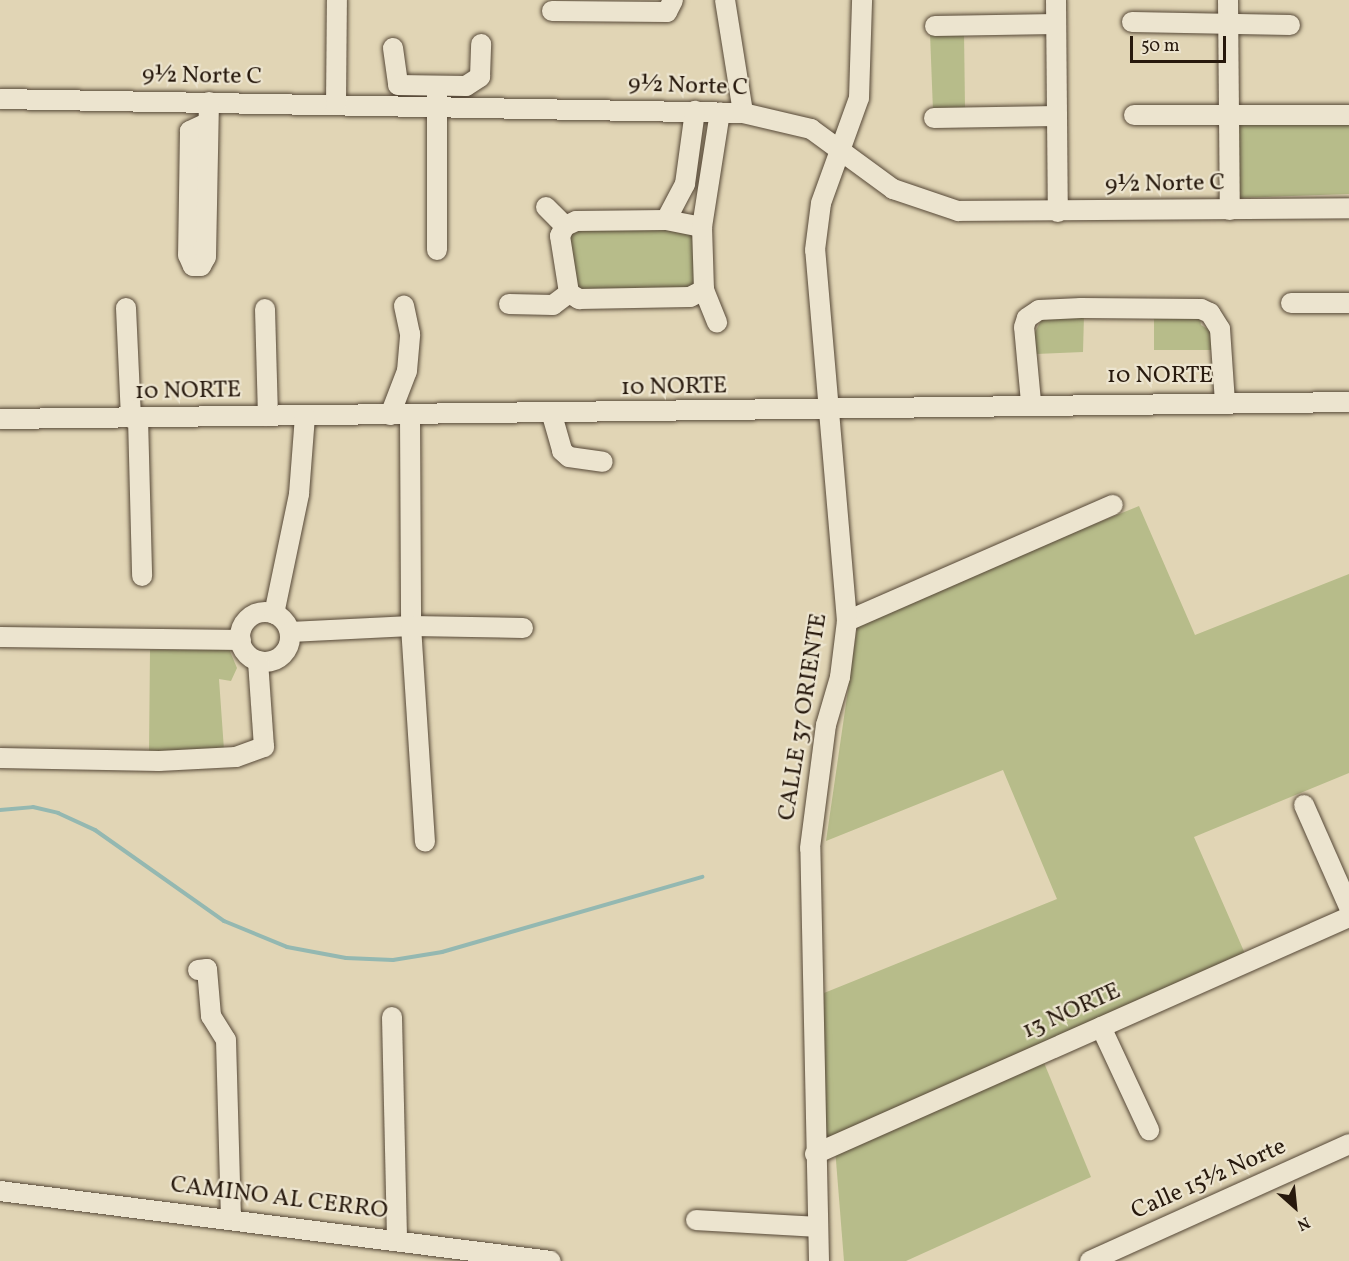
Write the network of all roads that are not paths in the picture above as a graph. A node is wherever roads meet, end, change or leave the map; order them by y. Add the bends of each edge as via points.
1 (337, 0) edge
2 (673, 0) edge
3 (725, 0) edge
4 (862, 0) edge
5 (1056, 0) edge
6 (1228, 0) edge
7 (552, 11) dead end
8 (1132, 21) dead end
9 (1056, 24) junction
10 (1228, 24) junction
11 (1290, 25) dead end
12 (935, 26) dead end
13 (481, 44) dead end
14 (393, 48) dead end
15 (437, 87) junction
16 (0, 99) edge
17 (209, 102) junction
18 (336, 105) junction
19 (437, 106) junction
20 (695, 111) junction
21 (720, 112) junction
22 (743, 113) junction
23 (1134, 115) dead end
24 (1229, 115) junction
25 (1349, 115) edge
26 (1057, 116) junction
27 (934, 118) dead end
28 (843, 151) junction
29 (546, 207) dead end
30 (1349, 208) edge
31 (1230, 210) junction
32 (1058, 212) junction
33 (666, 219) junction
34 (565, 226) junction
35 (702, 227) junction
36 (198, 229) dead end
37 (437, 250) dead end
38 (704, 290) junction
39 (569, 292) junction
40 (1291, 303) dead end
41 (1349, 303) edge
42 (509, 304) dead end
43 (404, 306) dead end
44 (126, 308) dead end
45 (265, 309) dead end
46 (717, 322) dead end
47 (1030, 402) junction
48 (1225, 402) junction
49 (1349, 402) edge
50 (830, 411) junction
51 (552, 414) junction
52 (390, 415) junction
53 (268, 416) junction
54 (305, 416) junction
55 (410, 416) junction
56 (134, 418) junction
57 (0, 419) edge
58 (603, 462) dead end
59 (1113, 505) dead end
60 (142, 576) dead end
61 (274, 614) junction
62 (848, 621) junction
63 (411, 626) junction
64 (523, 628) dead end
65 (290, 632) junction
66 (0, 637) edge
67 (241, 640) junction
68 (258, 661) junction
69 (0, 758) edge
70 (1304, 805) dead end
71 (425, 842) dead end
72 (1349, 907) edge
73 (1349, 917) edge
74 (198, 970) dead end
75 (392, 1017) dead end
76 (1101, 1027) junction
77 (1149, 1130) dead end
78 (1349, 1144) edge
79 (815, 1154) junction
80 (0, 1191) edge
81 (231, 1217) junction
82 (696, 1220) dead end
83 (818, 1227) junction
84 (397, 1239) junction
85 (551, 1261) edge
86 (819, 1261) edge
87 (1090, 1261) edge

1 - 18 street
2 - 7 street via 667,12
3 - 22 street
4 - 28 street, CALLE 37 ORIENTE via 859,98
5 - 9 street
6 - 10 street
8 - 10 street
9 - 12 street
9 - 26 street
10 - 11 street
10 - 24 street
13 - 15 street via 480,77 466,86
14 - 15 street via 398,85
15 - 19 street
16 - 17 street, 9½ Norte C
17 - 18 street, 9½ Norte C
17 - 36 street via 207,123 190,131 198,161
18 - 19 street, 9½ Norte C
19 - 20 street, 9½ Norte C
19 - 37 street
20 - 21 street, 9½ Norte C
20 - 33 street via 685,184
21 - 22 street, 9½ Norte C
21 - 35 street
22 - 28 street, 9½ Norte C via 800,125
23 - 24 street
24 - 25 street
24 - 31 street
26 - 27 street
26 - 32 street
28 - 32 street, 9½ Norte C via 893,189 941,208 976,213
28 - 50 street, CALLE 37 ORIENTE via 827,185 816,234
29 - 34 street
30 - 31 street, 9½ Norte C
31 - 32 street, 9½ Norte C
33 - 34 street via 576,221
33 - 35 street
34 - 39 street via 560,236
35 - 38 street
38 - 39 street via 679,297 579,299
38 - 46 street
39 - 42 street via 553,305
40 - 41 street
43 - 52 street via 410,334 407,371
44 - 56 street
45 - 53 street
47 - 48 street, 10 NORTE
47 - 48 street via 1023,327 1032,313 1081,308 1201,309 1215,319
47 - 50 street, 10 NORTE
48 - 49 street, 10 NORTE
50 - 51 street, 10 NORTE
50 - 62 street, CALLE 37 ORIENTE
51 - 55 street, 10 NORTE
51 - 58 street via 562,452 569,457
52 - 54 street, 10 NORTE
52 - 55 street, 10 NORTE
53 - 54 street, 10 NORTE
53 - 56 street, 10 NORTE
54 - 61 street via 299,494
55 - 63 street
56 - 57 street, 10 NORTE
56 - 60 street
59 - 62 street
61 - 65 street
61 - 67 street via 264,612 246,621
62 - 79 street, CALLE 37 ORIENTE via 840,677 826,725 810,848
63 - 64 street
63 - 65 street
63 - 71 street
65 - 68 street via 282,656
66 - 67 street
67 - 68 street via 246,653
68 - 69 street via 264,747 236,757 159,761
70 - 72 street
73 - 76 street, 13 NORTE
74 - 81 street via 207,969 211,1016 226,1040
75 - 84 street
76 - 77 street
76 - 79 street, 13 NORTE
78 - 87 street, Calle 15½ Norte
79 - 83 street, CALLE 37 ORIENTE
80 - 81 street, CAMINO AL CERRO
81 - 84 street, CAMINO AL CERRO
82 - 83 street
83 - 86 street, CALLE 37 ORIENTE
84 - 85 street, CAMINO AL CERRO

